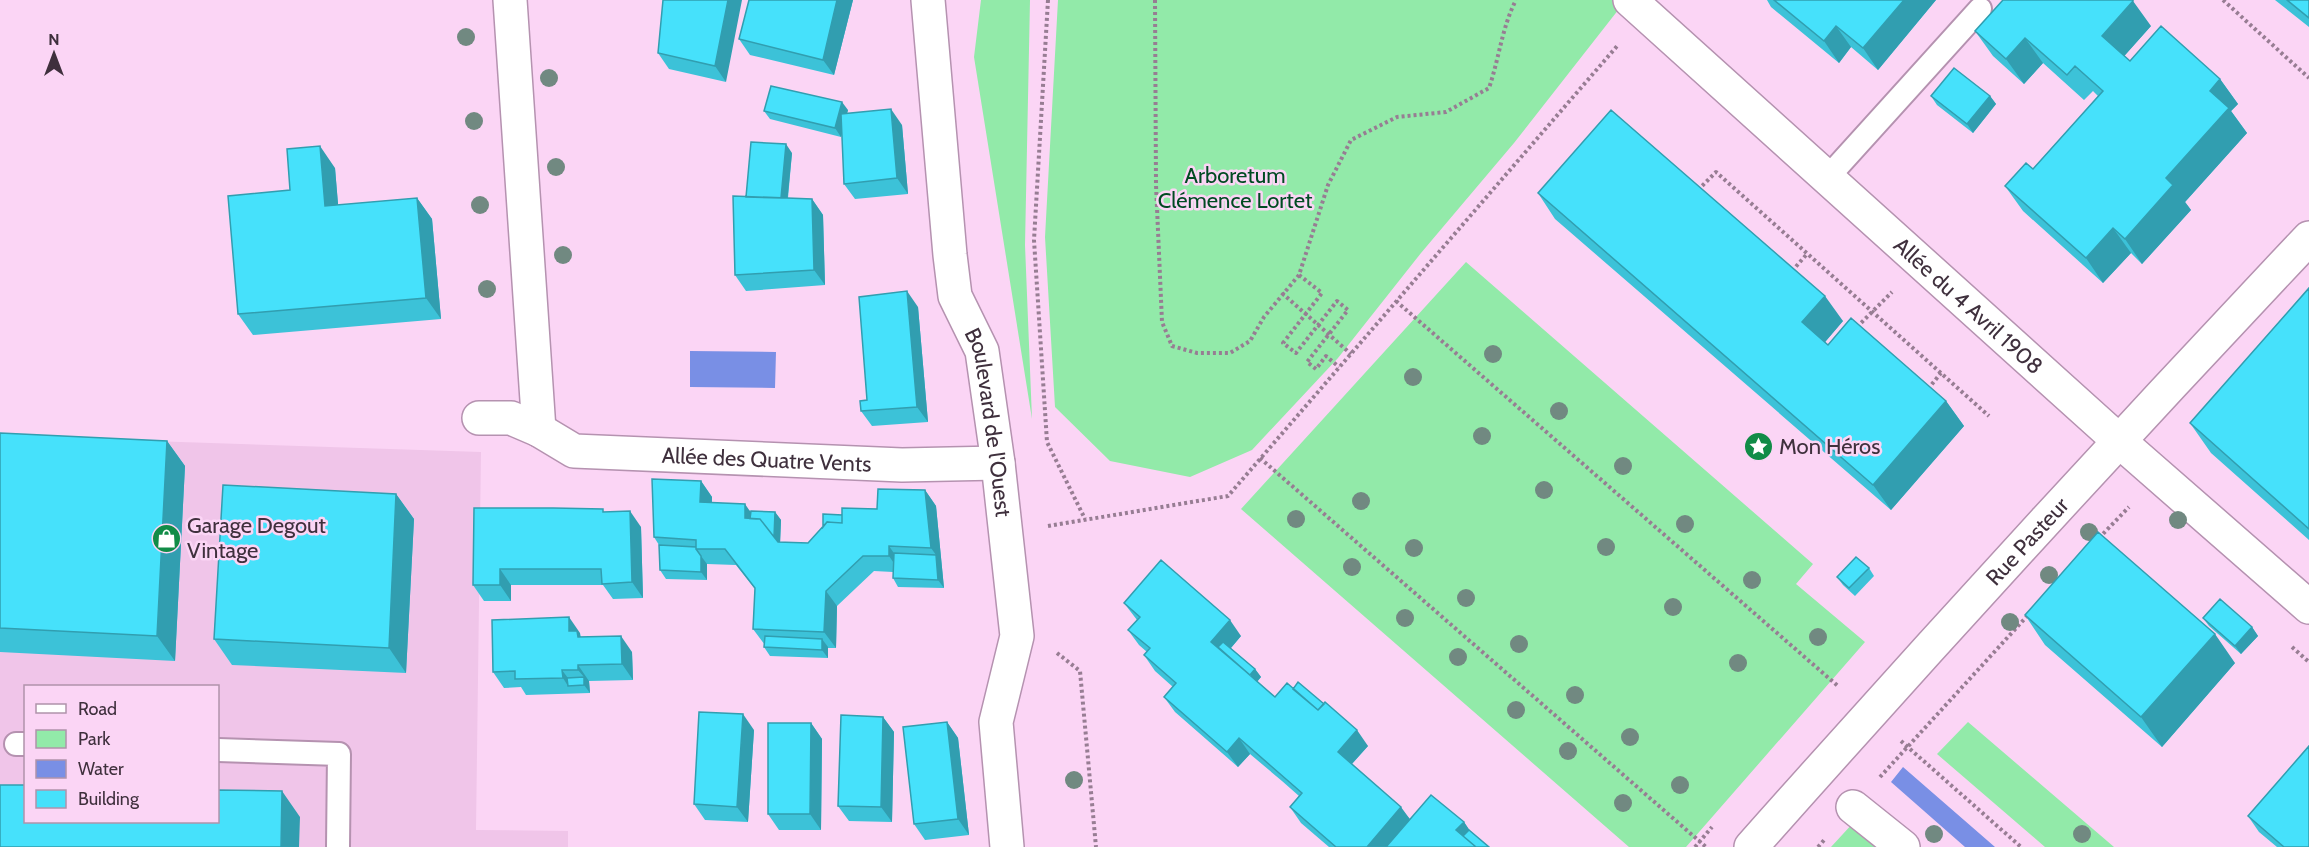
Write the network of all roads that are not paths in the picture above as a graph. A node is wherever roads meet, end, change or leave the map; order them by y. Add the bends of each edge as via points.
1 (510, 0) edge
2 (928, 0) edge
3 (1638, 7) edge
4 (1980, 9) dead end
5 (1828, 177) junction
6 (2309, 238) edge
7 (479, 418) dead end
8 (539, 430) junction
9 (2118, 440) junction
10 (998, 463) junction
11 (2309, 607) edge
12 (219, 750) edge
13 (1853, 807) road end
14 (338, 847) edge
15 (1007, 847) edge
16 (1751, 847) edge
17 (1903, 847) edge

1 - 8 street
2 - 10 street, Boulevard de l'Ouest via 955,296 982,351
3 - 5 street, Allée du 4 Avril 1908
4 - 5 lane
5 - 9 street, Allée du 4 Avril 1908
6 - 9 street, Rue Pasteur
7 - 8 street, Allée des Quatre Vents via 511,418
8 - 10 street, Allée des Quatre Vents via 574,451 902,465
9 - 11 street, Allée du 4 Avril 1908
9 - 16 street, Rue Pasteur
10 - 15 street, Boulevard de l'Ouest via 1017,636 996,722
12 - 14 lane via 339,754
13 - 17 street

